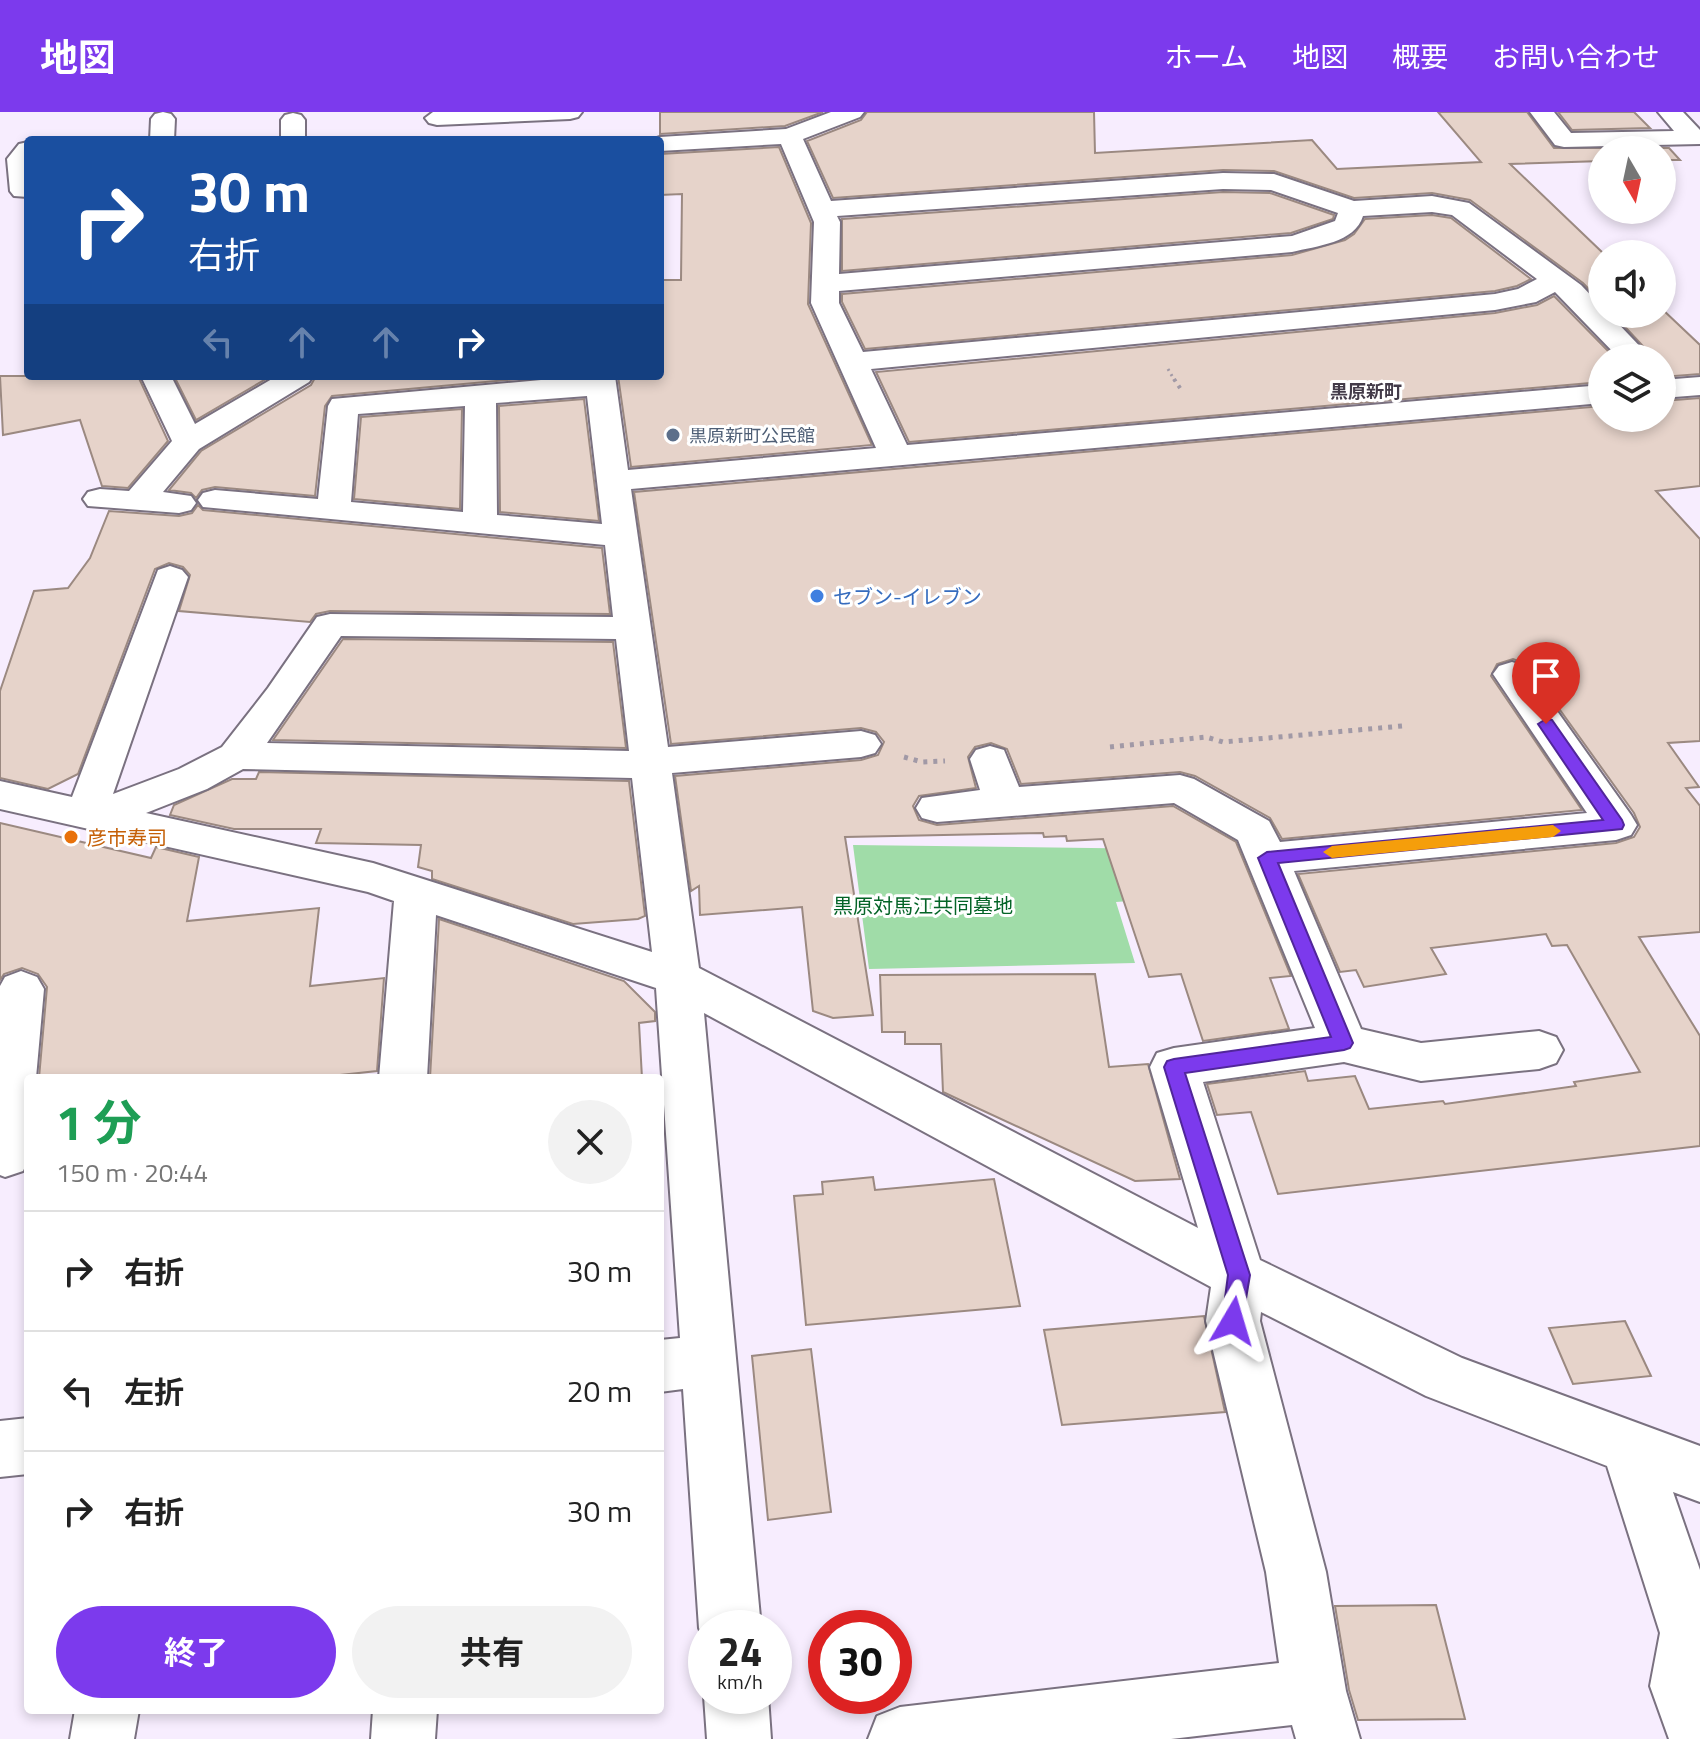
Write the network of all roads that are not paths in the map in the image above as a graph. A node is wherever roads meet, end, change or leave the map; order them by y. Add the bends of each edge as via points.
1 (570, 112) edge
2 (852, 112) edge
3 (1542, 112) edge
4 (1670, 112) edge
5 (437, 118) dead end
6 (573, 136) edge
7 (790, 136) junction
8 (664, 144) edge
9 (24, 153) edge
10 (17, 191) edge
11 (1480, 192) dead end
12 (1460, 208) junction
13 (821, 209) junction
14 (1352, 209) junction
15 (1556, 280) junction
16 (825, 284) junction
17 (1622, 344) edge
18 (854, 362) junction
19 (158, 380) edge
20 (291, 380) edge
21 (601, 381) edge
22 (1700, 386) edge
23 (1676, 387) edge
24 (481, 395) junction
25 (1588, 395) edge
26 (188, 442) junction
27 (896, 456) junction
28 (613, 481) junction
29 (100, 499) dead end
30 (139, 500) junction
31 (215, 500) dead end
32 (179, 503) dead end
33 (333, 511) junction
34 (480, 525) junction
35 (619, 536) junction
36 (170, 577) dead end
37 (631, 628) junction
38 (1512, 674) dead end
39 (861, 744) dead end
40 (236, 756) junction
41 (990, 759) dead end
42 (649, 764) junction
43 (0, 795) edge
44 (1004, 803) junction
45 (937, 808) dead end
46 (92, 815) junction
47 (1267, 858) junction
48 (416, 892) junction
49 (678, 978) junction
50 (21, 989) dead end
51 (1344, 1043) junction
52 (8, 1050) edge
53 (1539, 1050) dead end
54 (403, 1074) edge
55 (5, 1156) dead end
56 (1239, 1275) junction
57 (684, 1363) edge
58 (24, 1446) edge
59 (1629, 1447) junction
60 (0, 1449) edge
61 (1700, 1474) edge
62 (727, 1610) edge
63 (106, 1714) edge
64 (405, 1714) edge
65 (737, 1714) edge
66 (1321, 1715) edge
67 (1104, 1727) edge
68 (1700, 1736) edge
69 (102, 1739) edge
70 (403, 1739) edge
71 (739, 1739) edge
72 (900, 1739) edge

1 - 5 street
1 - 6 street
2 - 7 street
3 - 4 street via 1564,140 1694,138
7 - 8 street
7 - 13 street
9 - 10 street
11 - 12 street
12 - 14 street via 1432,204
12 - 15 street
13 - 14 street via 1223,181 1274,182
13 - 16 street via 827,222
14 - 16 street via 1347,225 1292,244
15 - 17 street
15 - 18 street via 1526,296 1495,302
16 - 18 street via 825,303
18 - 27 street
19 - 26 street
20 - 26 street
21 - 24 street
21 - 28 street
22 - 23 street
24 - 33 street via 343,406
24 - 34 street
25 - 27 street
26 - 30 street
27 - 28 street
28 - 35 street
29 - 30 street
30 - 32 street
31 - 33 street
33 - 34 street
34 - 35 street
35 - 37 street
36 - 46 street
37 - 40 street via 330,625
37 - 42 street
38 - 47 street via 1616,825
39 - 42 street
40 - 42 street
40 - 46 street via 193,779
41 - 44 street
42 - 49 street
43 - 46 street
44 - 45 street
44 - 47 street via 1180,789 1254,831
46 - 48 street
47 - 51 street
48 - 49 street
48 - 54 street
49 - 56 street
49 - 57 street
50 - 52 street
51 - 53 street via 1421,1062
51 - 56 street via 1174,1067
52 - 55 street
56 - 59 street via 1446,1378
56 - 66 street via 1233,1321 1296,1572
57 - 62 street
58 - 60 street
59 - 61 street
59 - 68 street via 1691,1633 1682,1686
63 - 69 street
64 - 70 street
65 - 71 street
66 - 67 street
67 - 72 street

